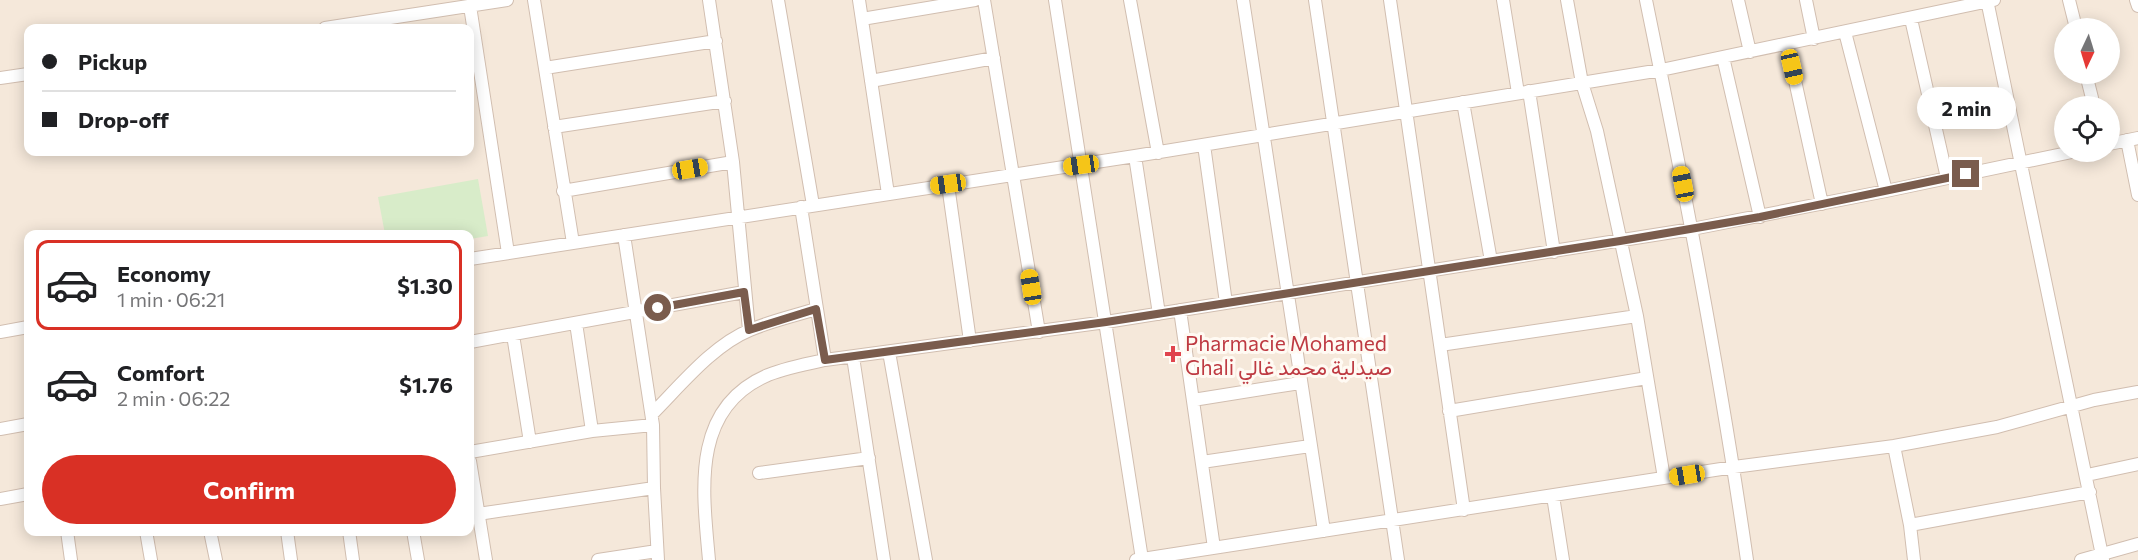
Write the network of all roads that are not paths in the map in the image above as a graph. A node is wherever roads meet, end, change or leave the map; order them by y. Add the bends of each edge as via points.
1 (507, 0) edge
2 (534, 0) edge
3 (710, 0) edge
4 (778, 0) edge
5 (859, 0) edge
6 (975, 0) edge
7 (984, 0) edge
8 (1055, 0) edge
9 (1130, 0) edge
10 (1243, 0) edge
11 (1315, 0) edge
12 (1392, 0) edge
13 (1503, 0) edge
14 (1567, 0) edge
15 (1646, 0) edge
16 (1738, 0) edge
17 (1806, 0) edge
18 (1989, 0) edge
19 (2069, 0) edge
20 (2136, 0) edge
21 (470, 6) junction
22 (2138, 6) edge
23 (2074, 18) edge
24 (862, 19) junction
25 (1911, 19) junction
26 (351, 24) edge
27 (473, 24) edge
28 (474, 32) edge
29 (1845, 32) junction
30 (1814, 39) junction
31 (716, 41) junction
32 (1787, 44) junction
33 (1750, 51) junction
34 (1723, 57) junction
35 (994, 58) junction
36 (544, 68) junction
37 (1661, 70) junction
38 (24, 75) edge
39 (0, 78) edge
40 (871, 81) junction
41 (1582, 83) junction
42 (1523, 92) junction
43 (725, 100) junction
44 (1463, 102) junction
45 (1407, 112) junction
46 (1333, 124) junction
47 (554, 127) junction
48 (1264, 135) junction
49 (2132, 139) edge
50 (1204, 145) junction
51 (1158, 153) junction
52 (1135, 156) junction
53 (2054, 156) edge
54 (733, 162) junction
55 (2022, 163) junction
56 (1081, 165) junction
57 (2135, 169) edge
58 (1013, 175) junction
59 (1947, 178) junction
60 (948, 184) junction
61 (563, 191) junction
62 (1886, 191) junction
63 (888, 194) junction
64 (2138, 195) edge
65 (1822, 204) junction
66 (807, 206) junction
67 (738, 216) junction
68 (1760, 217) junction
69 (1692, 230) junction
70 (624, 235) junction
71 (1620, 241) junction
72 (573, 243) junction
73 (1554, 252) junction
74 (508, 253) junction
75 (474, 258) edge
76 (1491, 261) junction
77 (1428, 272) junction
78 (1357, 282) junction
79 (744, 292) junction
80 (1288, 294) junction
81 (1226, 303) junction
82 (816, 309) junction
83 (1180, 310) junction
84 (637, 312) junction
85 (1159, 314) junction
86 (1637, 316) junction
87 (1106, 322) junction
88 (576, 323) junction
89 (24, 328) edge
90 (749, 330) junction
91 (0, 332) edge
92 (1039, 332) junction
93 (513, 335) junction
94 (474, 341) edge
95 (970, 341) junction
96 (1440, 345) junction
97 (889, 352) junction
98 (853, 357) junction
99 (825, 360) junction
100 (1647, 378) junction
101 (1300, 383) junction
102 (2138, 392) edge
103 (1193, 400) junction
104 (2071, 406) junction
105 (1449, 411) junction
106 (653, 419) junction
107 (24, 425) edge
108 (0, 429) edge
109 (592, 431) junction
110 (530, 442) junction
111 (1310, 446) junction
112 (1894, 446) junction
113 (474, 451) edge
114 (868, 458) junction
115 (1202, 462) junction
116 (2138, 464) edge
117 (1734, 467) junction
118 (759, 473) dead end
119 (2086, 475) junction
120 (1664, 478) junction
121 (474, 488) edge
122 (654, 488) junction
123 (2090, 492) junction
124 (24, 494) edge
125 (0, 496) edge
126 (1553, 496) junction
127 (1464, 510) junction
128 (478, 514) junction
129 (1393, 521) junction
130 (1910, 525) junction
131 (1324, 531) junction
132 (68, 536) edge
133 (147, 536) edge
134 (211, 536) edge
135 (287, 536) edge
136 (350, 536) edge
137 (414, 536) edge
138 (2138, 544) edge
139 (1214, 548) junction
140 (658, 556) edge
141 (2103, 556) edge
142 (1146, 559) edge
143 (71, 560) edge
144 (151, 560) edge
145 (216, 560) edge
146 (291, 560) edge
147 (353, 560) edge
148 (418, 560) edge
149 (486, 560) edge
150 (598, 560) edge
151 (709, 560) edge
152 (884, 560) edge
153 (926, 560) edge
154 (1398, 560) edge
155 (1563, 560) edge
156 (1748, 560) edge
157 (1914, 560) edge
158 (2081, 560) edge

1 - 21 street
2 - 36 street
3 - 31 street
4 - 66 street
5 - 24 street
6 - 24 street
7 - 35 street
8 - 56 street
9 - 51 street
10 - 48 street
11 - 46 street
12 - 45 street
13 - 42 street
14 - 41 street
15 - 37 street
16 - 33 street
17 - 30 street
18 - 25 street
18 - 55 street
19 - 23 street
20 - 22 street
21 - 26 street
21 - 27 street
24 - 40 street
25 - 29 street
25 - 59 street
28 - 74 street
29 - 30 street
29 - 62 street
30 - 32 street
31 - 36 street
31 - 43 street
32 - 33 street
32 - 65 street
33 - 34 street
34 - 37 street
34 - 68 street
35 - 40 street
35 - 58 street
36 - 47 street
37 - 41 street
37 - 69 street
38 - 39 street
40 - 63 street
41 - 42 street
41 - 71 street via 1597,131
42 - 44 street
42 - 73 street
43 - 47 street
43 - 54 street
44 - 45 street
44 - 76 street
45 - 46 street
45 - 77 street
46 - 48 street
46 - 78 street
47 - 61 street
48 - 50 street
48 - 80 street
49 - 57 street
50 - 51 street
50 - 81 street
51 - 52 street
52 - 56 street
52 - 85 street
53 - 55 street
54 - 61 street
54 - 67 street
55 - 59 street
55 - 104 street
56 - 58 street
56 - 87 street
57 - 64 street
58 - 60 street
58 - 92 street
59 - 62 street
60 - 63 street
60 - 95 street
61 - 72 street
62 - 65 street
63 - 66 street
65 - 68 street
66 - 67 street
66 - 82 street
67 - 70 street
67 - 79 street
68 - 69 street
69 - 71 street
69 - 117 street
70 - 72 street
70 - 84 street
71 - 73 street
71 - 86 street
72 - 74 street
73 - 76 street
74 - 75 street
76 - 77 street
77 - 78 street
77 - 96 street
78 - 80 street
78 - 129 street
79 - 84 street
79 - 90 street
80 - 81 street
80 - 101 street
81 - 83 street
82 - 90 street
82 - 99 street
83 - 85 street
83 - 103 street
84 - 88 street
84 - 106 street
85 - 87 street
86 - 96 street
86 - 100 street
87 - 92 street
87 - 142 street
88 - 93 street
88 - 109 street
89 - 91 street
90 - 106 street via 717,351
92 - 95 street
93 - 94 street
93 - 110 street
95 - 97 street
96 - 105 street
97 - 98 street
97 - 153 street
98 - 99 street
98 - 114 street
99 - 151 street via 766,376 730,402 718,419 705,461
100 - 105 street
100 - 120 street
101 - 103 street
101 - 111 street
102 - 104 street
103 - 115 street
104 - 112 street via 1997,427
104 - 119 street
105 - 127 street
106 - 109 street
106 - 122 street
107 - 108 street
109 - 110 street
110 - 113 street
111 - 115 street
111 - 131 street
112 - 117 street
112 - 130 street
114 - 118 street
114 - 152 street
115 - 139 street
116 - 119 street
117 - 120 street
117 - 156 street
119 - 123 street
120 - 126 street
121 - 128 street
122 - 128 street
122 - 140 street
123 - 130 street
123 - 141 street
124 - 125 street
126 - 127 street
126 - 155 street
127 - 129 street
128 - 149 street
129 - 131 street
129 - 154 street
130 - 157 street
131 - 139 street
132 - 143 street
133 - 144 street
134 - 145 street
135 - 146 street
136 - 147 street
137 - 148 street
138 - 141 street
139 - 142 street
140 - 150 street
141 - 158 street

